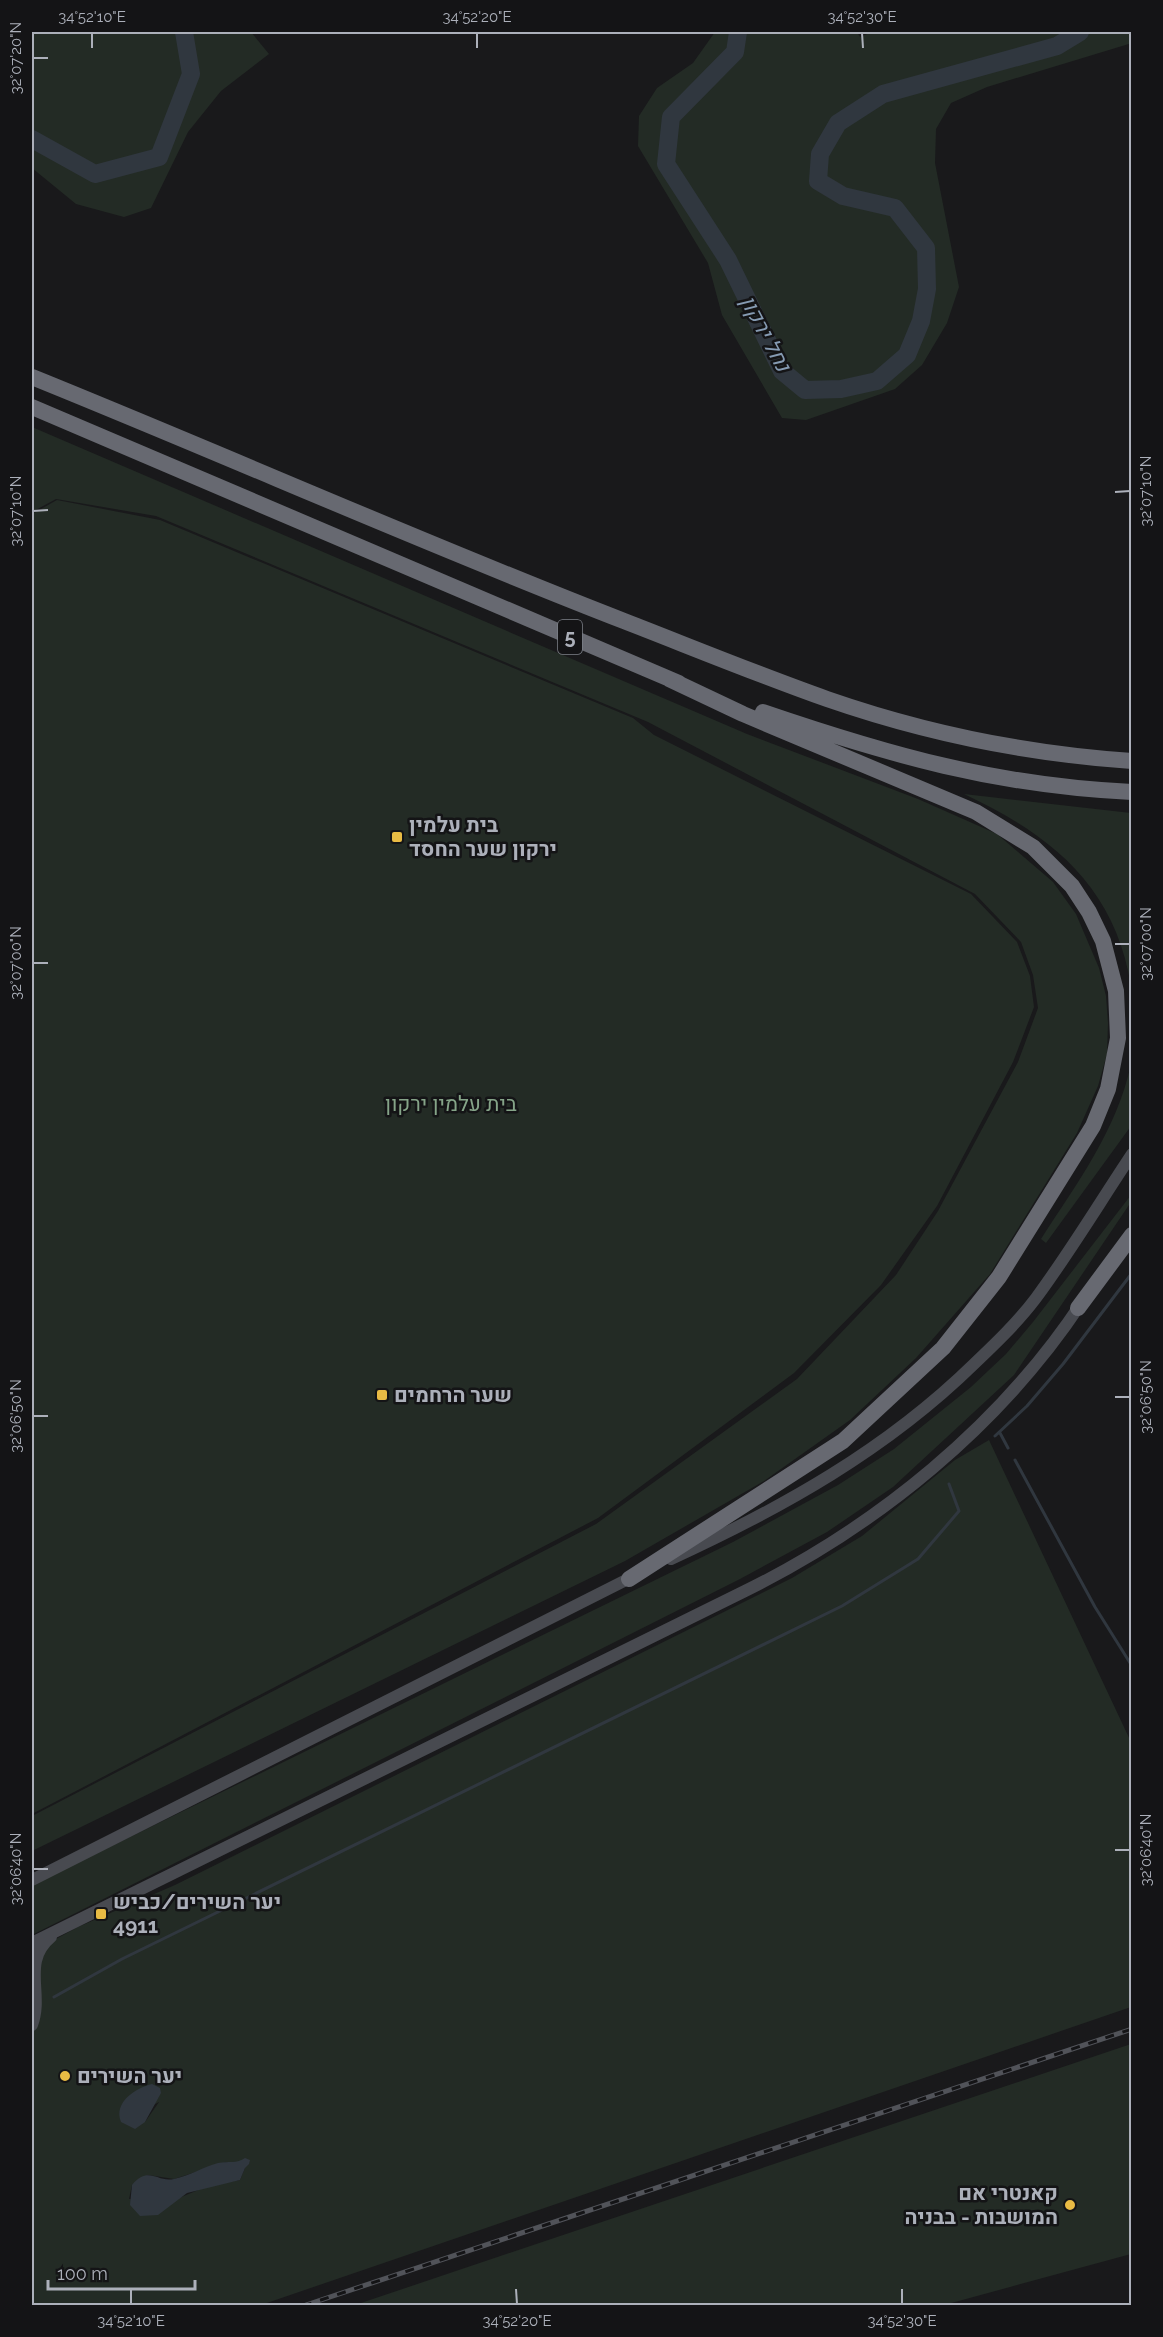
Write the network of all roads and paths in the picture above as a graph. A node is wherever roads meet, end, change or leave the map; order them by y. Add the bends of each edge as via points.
1 (32, 377) edge
2 (32, 407) edge
3 (669, 679) junction
4 (1131, 761) edge
5 (1131, 792) edge
6 (1131, 1154) edge
7 (1131, 1227) edge
8 (1131, 1235) edge
9 (1078, 1308) junction
10 (629, 1579) junction
11 (32, 1878) edge
12 (66, 1926) junction
13 (32, 1943) edge
14 (32, 2025) edge

1 - 4 highway, 5 via 511,577 828,699 938,732 1073,756
2 - 3 highway, 5
3 - 5 highway, 5 via 913,760 1025,783
3 - 10 highway via 976,812 1033,847 1061,872 1089,912 1103,941 1113,975 1119,1026 1108,1089 1093,1126 999,1277 949,1341 843,1441
6 - 10 main road via 1036,1298 932,1404 824,1481
7 - 9 main road
8 - 9 highway
9 - 12 main road via 1040,1358 977,1426 898,1496 824,1548 745,1592
10 - 11 main road
12 - 13 main road
12 - 14 main road via 44,1943 35,1958 36,2007

